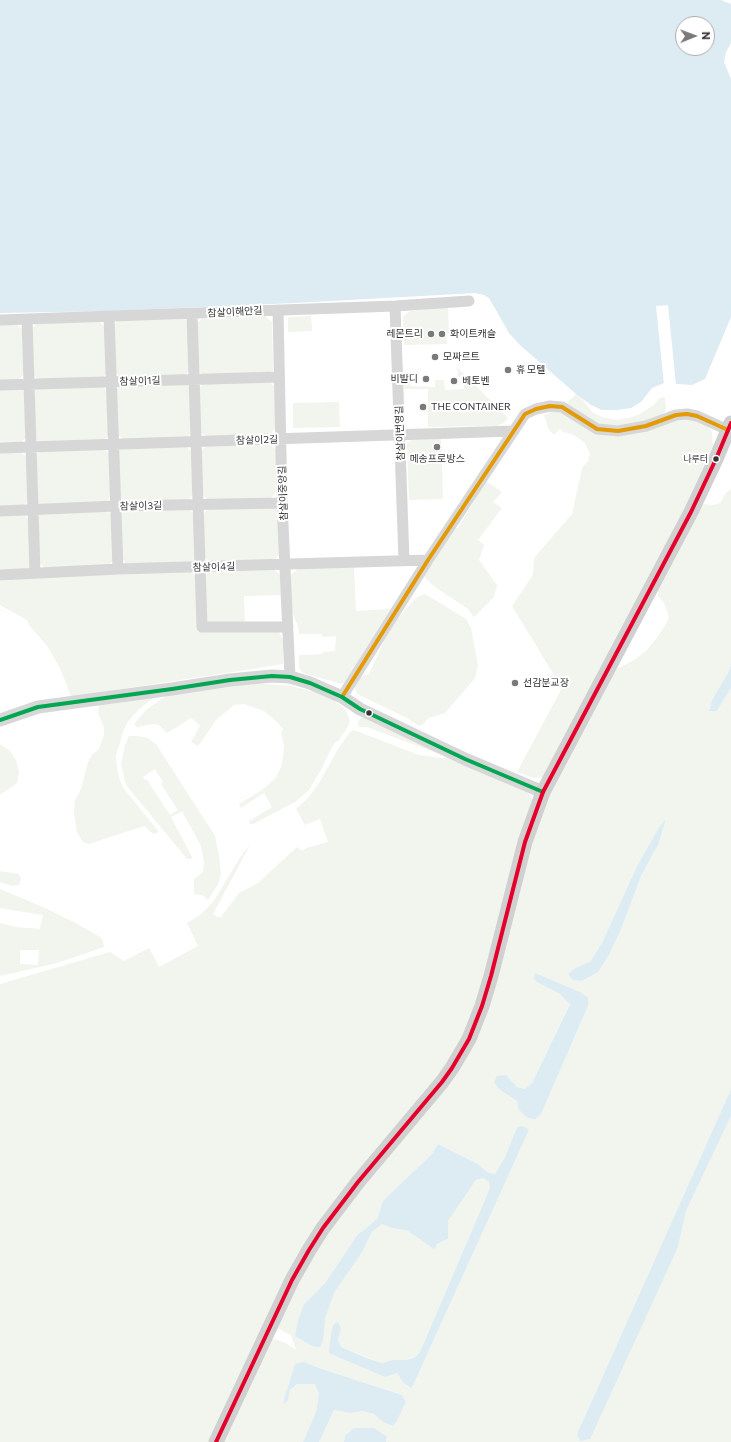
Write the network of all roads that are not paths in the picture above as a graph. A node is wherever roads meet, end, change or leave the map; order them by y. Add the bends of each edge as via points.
1 (470, 301) dead end
2 (394, 306) junction
3 (278, 310) junction
4 (192, 314) junction
5 (109, 317) junction
6 (0, 320) edge
7 (27, 320) junction
8 (279, 377) junction
9 (194, 379) junction
10 (112, 382) junction
11 (0, 385) edge
12 (29, 385) junction
13 (730, 426) edge
14 (514, 431) junction
15 (400, 435) junction
16 (281, 439) junction
17 (196, 442) junction
18 (113, 444) junction
19 (31, 447) junction
20 (0, 448) edge
21 (282, 503) junction
22 (198, 504) junction
23 (116, 506) junction
24 (32, 510) junction
25 (0, 511) edge
26 (404, 560) junction
27 (428, 560) junction
28 (286, 565) junction
29 (200, 567) junction
30 (118, 569) junction
31 (35, 573) junction
32 (0, 575) edge
33 (288, 627) junction
34 (290, 677) junction
35 (342, 697) junction
36 (0, 720) edge
37 (543, 792) junction
38 (216, 1442) edge

1 - 2 street, 참살이해안길
2 - 3 street, 참살이해안길
2 - 15 street, 참살이번영길
3 - 4 street, 참살이해안길
3 - 8 street, 참살이중앙길
4 - 5 street, 참살이해안길
4 - 9 street
5 - 7 street, 참살이해안길
5 - 10 street
6 - 7 street, 참살이해안길
7 - 12 street
8 - 9 street, 참살이1길
8 - 16 street, 참살이중앙길
9 - 10 street, 참살이1길
9 - 17 street
10 - 12 street, 참살이1길
10 - 18 street
11 - 12 street, 참살이1길
12 - 19 street
13 - 14 street via 687,414 618,431 597,429 562,407 550,406 525,414
13 - 37 main road via 691,512
14 - 15 street, 참살이2길
14 - 27 street
15 - 16 street, 참살이2길
15 - 26 street, 참살이번영길
16 - 17 street, 참살이2길
16 - 21 street, 참살이중앙길
17 - 18 street, 참살이2길
17 - 22 street
18 - 19 street, 참살이2길
18 - 23 street
19 - 20 street, 참살이2길
19 - 24 street
21 - 22 street, 참살이3길
21 - 28 street, 참살이중앙길
22 - 23 street, 참살이3길
22 - 29 street
23 - 24 street, 참살이3길
23 - 30 street
24 - 25 street, 참살이3길
24 - 31 street
26 - 27 street, 참살이4길
26 - 28 street, 참살이4길
27 - 35 street
28 - 29 street, 참살이4길
28 - 33 street, 참살이중앙길
29 - 30 street, 참살이4길
29 - 33 street via 202,628
30 - 31 street, 참살이4길
31 - 32 street, 참살이4길
33 - 34 street, 참살이중앙길
34 - 35 street
34 - 36 street via 230,680 38,707
35 - 37 street via 360,709 465,759
37 - 38 main road via 525,842 491,976 469,1039 442,1082 358,1182 309,1250 292,1280

